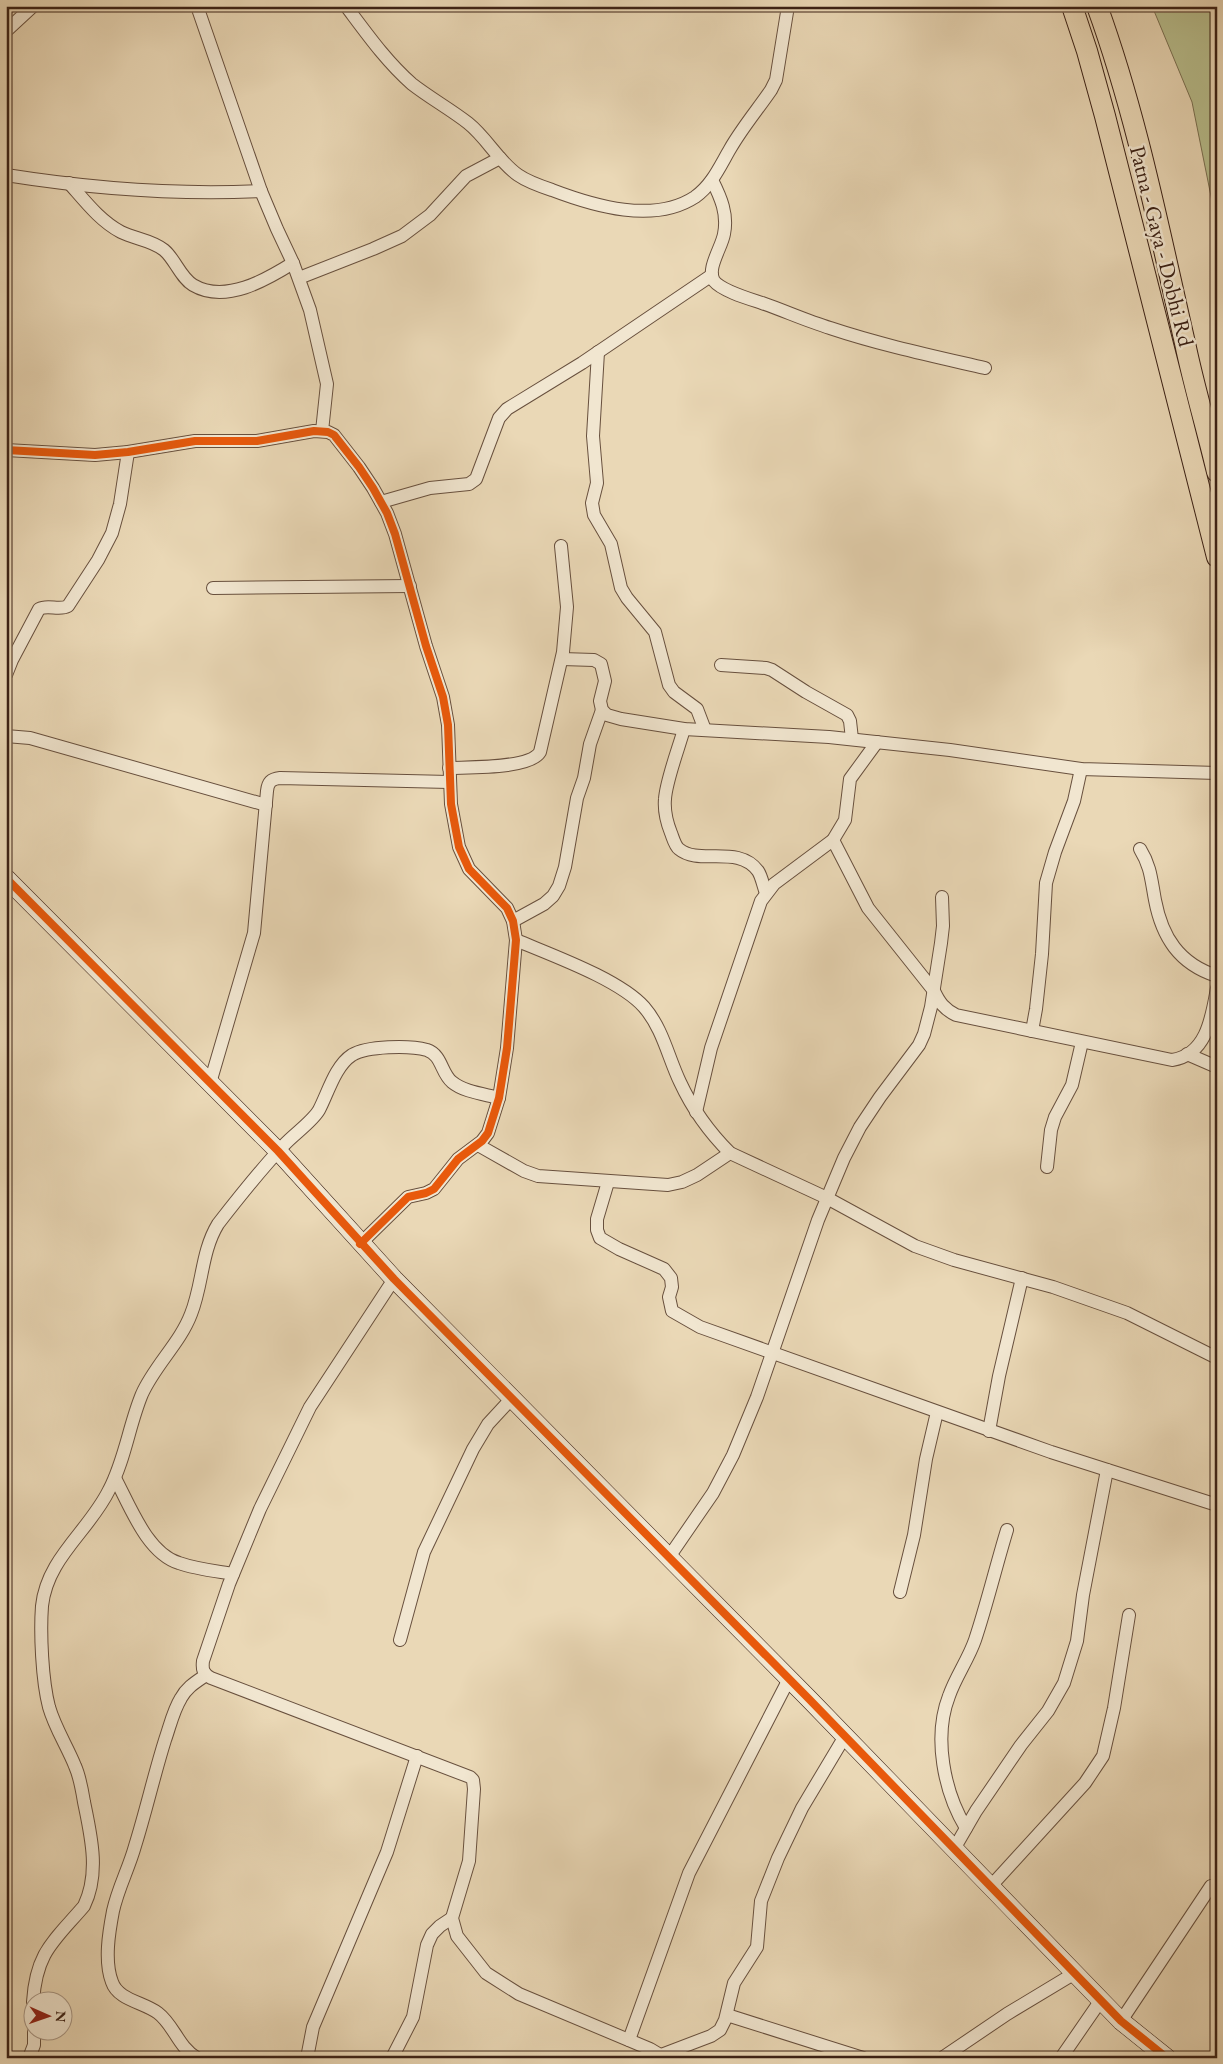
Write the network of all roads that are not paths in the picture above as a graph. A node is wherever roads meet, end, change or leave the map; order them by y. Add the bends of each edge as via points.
1 (34, 6) edge
2 (197, 6) edge
3 (346, 6) edge
4 (788, 6) edge
5 (1072, 6) edge
6 (1097, 6) edge
7 (6, 31) edge
8 (500, 158) junction
9 (6, 176) edge
10 (712, 180) junction
11 (68, 183) junction
12 (261, 191) junction
13 (293, 263) junction
14 (712, 275) junction
15 (299, 278) junction
16 (598, 352) junction
17 (985, 368) dead end
18 (322, 431) junction
19 (6, 450) edge
20 (128, 452) junction
21 (1217, 472) edge
22 (381, 502) junction
23 (561, 546) dead end
24 (1217, 557) edge
25 (410, 586) junction
26 (213, 588) dead end
27 (562, 659) junction
28 (721, 665) dead end
29 (6, 675) edge
30 (602, 710) junction
31 (684, 729) junction
32 (705, 730) junction
33 (6, 736) edge
34 (852, 739) junction
35 (877, 742) junction
36 (448, 768) junction
37 (1082, 769) junction
38 (1217, 773) edge
39 (449, 782) junction
40 (266, 805) junction
41 (833, 840) junction
42 (1140, 849) dead end
43 (6, 878) edge
44 (766, 893) junction
45 (942, 896) dead end
46 (513, 921) junction
47 (516, 940) junction
48 (1217, 976) edge
49 (1217, 988) edge
50 (934, 991) junction
51 (1032, 1031) junction
52 (1082, 1042) junction
53 (1187, 1054) junction
54 (1217, 1067) edge
55 (210, 1083) junction
56 (499, 1098) junction
57 (696, 1112) junction
58 (478, 1145) junction
59 (278, 1151) junction
60 (730, 1153) junction
61 (1047, 1167) dead end
62 (608, 1182) junction
63 (827, 1198) junction
64 (360, 1244) junction
65 (1022, 1278) junction
66 (394, 1279) junction
67 (772, 1352) junction
68 (1217, 1358) edge
69 (512, 1398) junction
70 (937, 1412) junction
71 (989, 1430) junction
72 (1107, 1470) junction
73 (115, 1478) junction
74 (1217, 1505) edge
75 (1007, 1530) dead end
76 (669, 1557) junction
77 (233, 1574) junction
78 (900, 1592) dead end
79 (1129, 1615) dead end
80 (400, 1640) dead end
81 (206, 1675) junction
82 (789, 1679) junction
83 (845, 1736) junction
84 (416, 1756) junction
85 (966, 1828) junction
86 (954, 1849) junction
87 (991, 1886) junction
88 (1211, 1886) dead end
89 (452, 1918) junction
90 (1075, 1973) junction
91 (34, 1992) edge
92 (1102, 2000) junction
93 (727, 2014) junction
94 (1121, 2021) junction
95 (629, 2040) junction
96 (34, 2042) edge
97 (663, 2056) edge
98 (29, 2058) edge
99 (197, 2058) edge
100 (306, 2058) edge
101 (392, 2058) edge
102 (863, 2058) edge
103 (942, 2058) edge
104 (1061, 2058) edge
105 (1167, 2058) edge

1 - 7 street
2 - 12 street
3 - 8 street via 384,58 413,84 469,124
4 - 10 street via 776,80
5 - 24 main road, Patna - Gaya - Dobhi Rd via 1105,116
6 - 21 main road, Patna - Gaya - Dobhi Rd via 1114,51 1151,187 1185,345
8 - 10 street via 529,182 573,198 635,210 682,204 705,189
8 - 15 street via 466,176 430,215 402,236
9 - 11 street
10 - 14 street via 725,210 726,221
11 - 12 street via 148,190
11 - 13 street via 110,226 164,250 193,284 204,288 225,291 249,286
12 - 13 street
13 - 15 street
14 - 16 street
14 - 17 street via 715,282 734,293 830,328 897,348
15 - 18 street via 325,372
16 - 22 street via 507,408 499,418 476,479 469,484 430,488
16 - 32 street via 593,436 598,483 592,503 594,515 611,544 626,598 655,632 669,685 697,709
18 - 20 street via 257,441 195,441
18 - 22 street via 334,435
19 - 20 street via 95,455
20 - 29 street via 120,504 106,546 68,606 40,609
22 - 25 street via 400,548
23 - 27 street via 566,607
25 - 26 street
25 - 36 street via 443,697 448,726
27 - 30 street via 594,660 601,664 605,681 600,701
27 - 36 street via 538,756 529,762
28 - 34 street via 772,670 847,715
30 - 31 street via 621,719
30 - 46 street via 590,744 559,886 544,904
31 - 32 street
31 - 44 street via 665,798 670,830 678,848 692,856 723,856 751,864 758,872
32 - 34 street
33 - 40 street via 30,738
34 - 35 street
35 - 37 street
35 - 41 street via 850,779 845,820
36 - 39 street
37 - 38 street
37 - 51 street via 1046,883 1042,954
39 - 40 street via 273,778 268,786
39 - 46 street via 454,822 464,860 477,879 508,908
40 - 55 street via 254,933
41 - 44 street
41 - 50 street via 868,908
42 - 48 street via 1152,873 1164,932 1175,949 1192,965
43 - 55 street
44 - 57 street via 711,1048
45 - 50 street via 943,926
46 - 47 street
47 - 56 street via 511,1014
47 - 57 street via 609,982 642,1006 656,1023 679,1081
49 - 53 street via 1209,1028
50 - 51 street via 947,1011
50 - 63 street via 919,1045 860,1127
51 - 52 street
52 - 53 street via 1160,1059 1178,1059
52 - 61 street via 1072,1085 1051,1130
53 - 54 street
55 - 59 street
56 - 58 street via 488,1133
56 - 59 street via 458,1086 451,1081 437,1057 428,1051 367,1049 351,1056 343,1064 317,1113
57 - 60 street
58 - 62 street via 538,1176
58 - 64 street via 458,1159 434,1189 408,1197
59 - 64 street
59 - 73 street via 211,1235 192,1312 142,1395
60 - 62 street via 682,1182 658,1185
60 - 63 street
62 - 67 street via 597,1219 600,1238 664,1269 671,1278 669,1297 672,1311 683,1319
63 - 65 street via 915,1246
63 - 67 street
64 - 66 street
65 - 68 street via 1127,1313
65 - 71 street
66 - 69 street
66 - 77 street via 310,1407 260,1509
67 - 70 street
67 - 76 street via 725,1474
69 - 76 street
69 - 80 street via 488,1424 477,1442 428,1544
70 - 71 street
70 - 78 street
71 - 72 street
72 - 74 street
72 - 85 street via 1077,1641 1064,1683
73 - 77 street via 159,1553 178,1563
73 - 91 street via 100,1507 61,1556 45,1589 42,1630 46,1689 56,1726 76,1768 93,1853 88,1897 43,1955
75 - 85 street via 974,1642 950,1694 943,1720 945,1768 954,1805
76 - 82 street
77 - 81 street via 203,1661 202,1669
79 - 87 street via 1103,1756 1086,1783
81 - 84 street
81 - 99 street via 188,1688 174,1710 151,1782 135,1848 113,1909 108,1952 110,1975 117,1991 162,2016 181,2044
82 - 83 street
82 - 95 street via 688,1873
83 - 86 street
83 - 93 street via 802,1808 774,1867 761,1901 757,1947 734,1983
84 - 89 street via 466,1774 473,1780 470,1861
84 - 100 street via 387,1852 313,2027
85 - 86 street
86 - 87 street
87 - 90 street
88 - 94 street
89 - 95 street via 457,1936 477,1963 495,1980 526,1997
89 - 101 street via 436,1930 427,1945 413,2017
90 - 92 street
90 - 103 street
92 - 94 street
92 - 104 street
93 - 97 street via 716,2033
93 - 102 street
94 - 105 street
95 - 97 street
96 - 98 street

